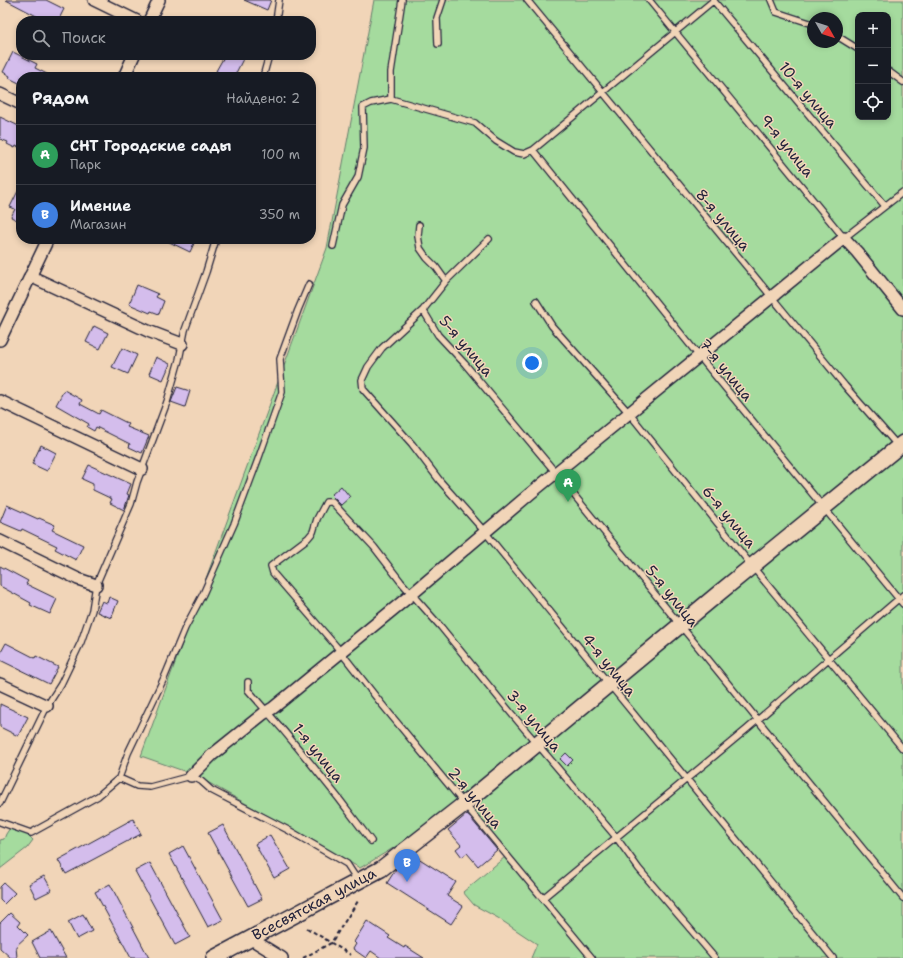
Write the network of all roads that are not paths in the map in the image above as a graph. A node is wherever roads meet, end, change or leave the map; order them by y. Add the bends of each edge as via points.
1 (94, 0) edge
2 (159, 0) edge
3 (279, 0) edge
4 (402, 0) edge
5 (442, 0) edge
6 (527, 0) edge
7 (649, 0) edge
8 (714, 0) edge
9 (771, 0) edge
10 (127, 16) edge
11 (151, 16) edge
12 (277, 16) edge
13 (807, 22) edge
14 (675, 32) junction
15 (843, 40) edge
16 (438, 44) dead end
17 (856, 48) edge
18 (132, 60) edge
19 (268, 60) edge
20 (126, 72) edge
21 (265, 72) edge
22 (891, 73) edge
23 (903, 82) edge
24 (603, 92) junction
25 (0, 94) edge
26 (391, 99) junction
27 (16, 102) edge
28 (533, 150) junction
29 (903, 192) edge
30 (885, 206) junction
31 (419, 225) dead end
32 (844, 238) junction
33 (489, 239) dead end
34 (46, 244) edge
35 (214, 244) edge
36 (333, 246) dead end
37 (30, 276) junction
38 (446, 281) junction
39 (309, 284) dead end
40 (772, 297) junction
41 (536, 301) dead end
42 (903, 309) edge
43 (423, 310) junction
44 (0, 340) edge
45 (182, 344) junction
46 (699, 356) junction
47 (0, 401) edge
48 (629, 413) junction
49 (902, 447) edge
50 (142, 469) junction
51 (556, 473) junction
52 (332, 502) joint
53 (824, 508) junction
54 (485, 532) junction
55 (0, 541) edge
56 (752, 566) junction
57 (96, 585) junction
58 (412, 594) junction
59 (901, 597) edge
60 (903, 604) edge
61 (680, 625) junction
62 (340, 653) junction
63 (828, 659) junction
64 (248, 682) dead end
65 (0, 684) edge
66 (609, 684) junction
67 (47, 706) junction
68 (267, 712) junction
69 (757, 720) junction
70 (537, 744) junction
71 (903, 749) edge
72 (191, 776) junction
73 (119, 778) junction
74 (686, 779) junction
75 (467, 802) junction
76 (0, 803) edge
77 (0, 822) edge
78 (616, 837) junction
79 (371, 841) dead end
80 (358, 881) junction
81 (543, 898) junction
82 (903, 898) edge
83 (251, 939) junction
84 (214, 958) edge
85 (282, 958) edge
86 (592, 958) edge
87 (715, 958) edge
88 (834, 958) edge

1 - 10 street
2 - 11 street
3 - 12 lane
4 - 26 lane via 391,72
5 - 16 lane via 437,18
6 - 24 lane, 8-я улица
7 - 14 lane, 9-я улица
8 - 14 lane
8 - 30 lane, 10-я улица
9 - 13 lane via 776,12
14 - 24 lane
14 - 32 lane, 9-я улица
15 - 17 lane
18 - 20 street
19 - 21 lane
22 - 23 lane
24 - 28 lane
24 - 40 lane, 8-я улица
25 - 27 street
26 - 28 lane via 475,123 514,152 524,154
26 - 36 lane via 363,107 364,148 358,177 342,205
28 - 46 lane, 7-я улица
29 - 30 lane
30 - 32 lane
31 - 38 lane via 420,248
32 - 40 street
32 - 42 street, 9-я улица
33 - 38 lane
34 - 37 street
35 - 45 lane
37 - 44 street
37 - 45 street via 141,328
38 - 43 lane
39 - 73 lane via 280,359 282,392 237,516
40 - 46 street
40 - 49 lane, 8-я улица via 850,392
41 - 48 lane, 6-я улица via 552,326
43 - 51 lane, 5-я улица via 438,335 466,364
43 - 54 lane, 4-я улица via 382,348 362,380 363,390
45 - 50 lane via 167,402
46 - 48 street
46 - 53 lane, 7-я улица
47 - 50 street
48 - 51 street
48 - 56 lane, 6-я улица
49 - 53 street, Всесвятская улица
50 - 57 lane via 131,504
51 - 54 street
51 - 61 lane, 5-я улица
52 - 58 lane, 3-я улица via 374,547
52 - 62 lane, 2-я улица via 326,502 308,538 271,566 280,582
53 - 56 street, Всесвятская улица
53 - 59 lane, 7-я улица
54 - 58 street
54 - 66 lane, 4-я улица
55 - 57 street via 78,579
56 - 61 street, Всесвятская улица
56 - 63 lane, 6-я улица
57 - 67 lane via 92,610 81,642 61,684
58 - 62 street
58 - 70 lane, 3-я улица
59 - 60 lane, 7-я улица
59 - 63 lane
61 - 66 street, Всесвятская улица
61 - 69 lane, 5-я улица
62 - 68 street
62 - 75 lane, 2-я улица
63 - 69 lane
63 - 71 lane, 6-я улица
64 - 68 lane, 1-я улица via 248,690
65 - 67 street
66 - 70 street, Всесвятская улица
66 - 74 lane, 4-я улица
67 - 76 lane
68 - 72 street via 212,755
68 - 79 lane, 1-я улица via 340,799
69 - 74 lane
69 - 82 lane, 5-я улица
70 - 75 street, Всесвятская улица
70 - 78 lane, 3-я улица
72 - 73 lane via 150,788 137,786
72 - 80 lane via 211,790 347,864
73 - 77 lane via 98,796 31,832
74 - 78 lane
74 - 88 lane, 4-я улица
75 - 80 street, Всесвятская улица via 381,869
75 - 81 lane, 2-я улица
78 - 81 lane
78 - 87 lane, 3-я улица via 639,869
80 - 83 street, Всесвятская улица
81 - 86 lane, 2-я улица
83 - 84 street, Всесвятская улица
83 - 85 street

